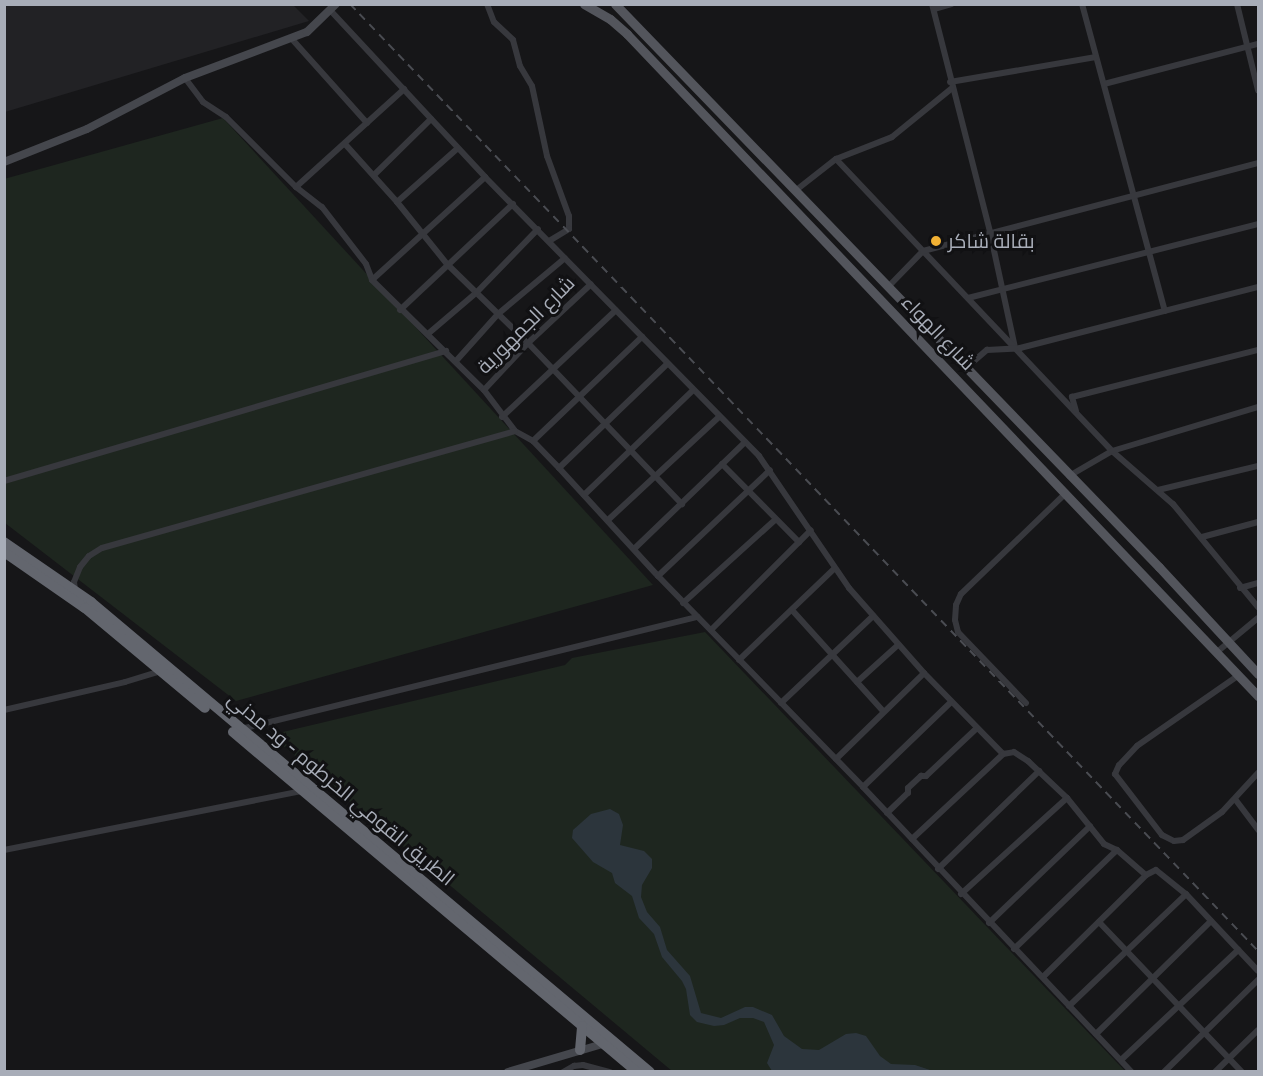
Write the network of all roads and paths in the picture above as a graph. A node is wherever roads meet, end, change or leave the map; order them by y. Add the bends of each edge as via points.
1 (487, 4) edge
2 (584, 4) edge
3 (615, 4) edge
4 (951, 4) edge
5 (1082, 4) edge
6 (1237, 4) edge
7 (333, 7) edge
8 (933, 7) edge
9 (291, 38) junction
10 (1258, 44) edge
11 (1248, 47) junction
12 (1096, 57) junction
13 (185, 78) junction
14 (1104, 84) junction
15 (951, 85) junction
16 (404, 89) junction
17 (1258, 90) edge
18 (431, 119) junction
19 (367, 123) junction
20 (345, 144) junction
21 (458, 148) junction
22 (836, 159) junction
23 (4, 162) edge
24 (1258, 163) edge
25 (374, 175) junction
26 (485, 177) junction
27 (296, 187) junction
28 (795, 191) junction
29 (1134, 195) junction
30 (397, 202) junction
31 (513, 204) junction
32 (1258, 224) edge
33 (538, 229) junction
34 (990, 232) junction
35 (421, 234) junction
36 (549, 241) junction
37 (923, 251) junction
38 (1149, 252) junction
39 (565, 258) junction
40 (447, 264) junction
41 (372, 280) junction
42 (591, 284) junction
43 (888, 286) junction
44 (1258, 287) edge
45 (1000, 290) junction
46 (476, 293) junction
47 (968, 298) junction
48 (400, 310) junction
49 (616, 310) junction
50 (1165, 311) junction
51 (498, 314) junction
52 (429, 333) junction
53 (642, 337) junction
54 (528, 343) junction
55 (1016, 349) junction
56 (1258, 350) edge
57 (446, 351) junction
58 (456, 361) junction
59 (667, 364) junction
60 (966, 368) junction
61 (554, 370) junction
62 (484, 390) junction
63 (693, 390) junction
64 (579, 396) junction
65 (1258, 407) edge
66 (1076, 413) junction
67 (502, 417) junction
68 (719, 417) junction
69 (604, 422) junction
70 (515, 431) junction
71 (533, 441) junction
72 (744, 443) junction
73 (631, 450) junction
74 (1112, 451) junction
75 (722, 464) junction
76 (1258, 466) edge
77 (559, 468) junction
78 (770, 470) junction
79 (1069, 476) junction
80 (656, 477) junction
81 (4, 481) edge
82 (748, 490) junction
83 (1158, 490) junction
84 (1066, 493) junction
85 (584, 495) junction
86 (682, 504) junction
87 (776, 519) junction
88 (608, 520) junction
89 (1258, 522) edge
90 (811, 530) junction
91 (1202, 537) junction
92 (4, 542) edge
93 (799, 542) junction
94 (634, 549) junction
95 (4, 552) edge
96 (834, 569) junction
97 (76, 574) junction
98 (658, 576) junction
99 (61, 580) junction
100 (1258, 583) edge
101 (1240, 588) junction
102 (75, 590) junction
103 (683, 603) junction
104 (1258, 607) edge
105 (792, 610) junction
106 (873, 616) junction
107 (697, 617) junction
108 (1258, 618) edge
109 (711, 630) junction
110 (1229, 644) junction
111 (898, 645) junction
112 (1216, 652) junction
113 (832, 655) junction
114 (739, 660) junction
115 (163, 669) junction
116 (924, 673) junction
117 (1258, 674) edge
118 (1239, 675) junction
119 (857, 682) junction
120 (1258, 696) edge
121 (951, 702) junction
122 (781, 703) junction
123 (1026, 703) dead end
124 (4, 710) edge
125 (883, 711) junction
126 (262, 724) junction
127 (977, 728) junction
128 (241, 729) junction
129 (255, 741) junction
130 (1003, 754) junction
131 (836, 759) junction
132 (1039, 771) junction
133 (1258, 773) edge
134 (863, 787) junction
135 (301, 791) junction
136 (1067, 798) junction
137 (1235, 799) junction
138 (887, 813) junction
139 (1090, 826) junction
140 (1258, 830) edge
141 (912, 839) junction
142 (4, 850) edge
143 (1116, 850) junction
144 (939, 869) junction
145 (1146, 875) junction
146 (961, 894) junction
147 (1186, 894) junction
148 (1211, 921) junction
149 (989, 922) junction
150 (1099, 922) junction
151 (1014, 949) junction
152 (1238, 950) junction
153 (1126, 951) junction
154 (1258, 970) edge
155 (1042, 977) junction
156 (1152, 977) junction
157 (1258, 980) edge
158 (1069, 1006) junction
159 (1178, 1006) junction
160 (582, 1026) junction
161 (1258, 1030) edge
162 (1205, 1032) junction
163 (1096, 1034) junction
164 (607, 1042) junction
165 (580, 1050) junction
166 (1230, 1058) junction
167 (1121, 1060) junction
168 (508, 1071) edge
169 (563, 1071) edge
170 (610, 1071) edge
171 (637, 1071) edge
172 (650, 1071) edge
173 (1132, 1071) edge
174 (1164, 1071) edge
175 (1215, 1071) edge
176 (1242, 1071) edge

1 - 36 street via 494,22 513,40 520,66 532,86 547,156 569,216 569,229
2 - 84 main road, شارع الهواء via 627,34
3 - 28 main road, شارع الهواء
4 - 8 street
5 - 12 street
6 - 11 street
7 - 9 street via 313,29
7 - 16 street
8 - 15 street
9 - 13 street
9 - 19 street
10 - 11 street
11 - 14 street
11 - 17 street
12 - 14 street
12 - 15 street
13 - 23 street via 87,129
13 - 27 street via 203,102 226,117
14 - 29 street
15 - 22 street via 892,137
15 - 34 street
16 - 18 street
16 - 19 street
18 - 21 street
18 - 25 street
19 - 20 street
20 - 25 street
20 - 27 street
21 - 26 street
21 - 30 street
22 - 28 street
22 - 37 street
24 - 29 street
25 - 30 street
26 - 31 street
26 - 35 street
27 - 41 street via 322,207 341,229 366,264
28 - 43 main road, شارع الهواء
29 - 34 street
29 - 38 street
30 - 35 street
31 - 33 street
31 - 40 street
32 - 38 street
33 - 36 street
33 - 46 street
34 - 37 street
34 - 45 street
35 - 40 street
35 - 41 street
36 - 39 street
37 - 43 street
37 - 47 street
38 - 45 street
38 - 50 street
39 - 42 street
39 - 51 street
40 - 46 street
40 - 48 street
41 - 48 street
42 - 49 street
42 - 54 street, شارع الجمهورية
43 - 60 main road, شارع الهواء
44 - 50 street
45 - 47 street
45 - 55 street
46 - 51 street
46 - 52 street
47 - 55 street
48 - 52 street
49 - 53 street
49 - 61 street
50 - 55 street
51 - 54 street
51 - 58 street
52 - 57 street
53 - 59 street
53 - 64 street
54 - 61 street
54 - 62 street, شارع الجمهورية
55 - 60 street via 987,350
55 - 66 street
56 - 66 street via 1072,397
57 - 58 street
57 - 81 street
58 - 62 street
59 - 63 street
59 - 69 street
60 - 79 main road, شارع الهواء
61 - 64 street
61 - 67 street
62 - 67 street
63 - 68 street
63 - 73 street
64 - 69 street
64 - 71 street
65 - 74 street
66 - 74 street
67 - 70 street
68 - 72 street
68 - 80 street
69 - 73 street
69 - 77 street
70 - 71 street
70 - 97 street via 102,548 89,556
71 - 77 street
72 - 75 street
72 - 78 street
73 - 80 street
73 - 85 street
74 - 79 street
74 - 83 street
75 - 82 street
75 - 86 street
76 - 83 street
77 - 85 street
78 - 82 street
78 - 90 street
79 - 110 main road, شارع الهواء
80 - 86 street
80 - 88 street
82 - 87 street
82 - 98 street
83 - 91 street
84 - 112 main road, شارع الهواء
84 - 123 street via 961,594 956,605 958,632
85 - 88 street
86 - 94 street
87 - 93 street
87 - 103 street
88 - 94 street
89 - 91 street
90 - 93 street
90 - 96 street
91 - 101 street
92 - 99 highway, الطريق القومي الخرطوم - ود مدني
93 - 109 street
94 - 98 street
95 - 115 highway, الطريق القومي الخرطوم - ود مدني
96 - 105 street
96 - 106 street
97 - 99 street
97 - 102 street
98 - 103 street
99 - 102 highway, الطريق القومي الخرطوم - ود مدني
100 - 101 street
101 - 104 street
102 - 115 highway, الطريق القومي الخرطوم - ود مدني
103 - 107 street
105 - 113 street
105 - 114 street
106 - 111 street
106 - 113 street
107 - 109 street
107 - 126 street
108 - 110 street
109 - 114 street
110 - 112 street
110 - 117 main road, شارع الهواء
111 - 116 street
111 - 119 street
112 - 118 main road, شارع الهواء
113 - 119 street
113 - 122 street
114 - 122 street
115 - 124 street
115 - 128 highway, الطريق القومي الخرطوم - ود مدني
115 - 135 highway, الطريق القومي الخرطوم - ود مدني
116 - 121 street
116 - 125 street
118 - 120 main road, شارع الهواء
118 - 137 street via 1137,746 1115,774 1161,835 1174,841 1183,840
119 - 125 street
121 - 127 street
121 - 134 street
122 - 131 street
125 - 131 street
126 - 128 street
126 - 129 street
127 - 130 street
127 - 138 street via 908,788 908,793
128 - 129 highway, الطريق القومي الخرطوم - ود مدني
129 - 164 highway, الطريق القومي الخرطوم - ود مدني
130 - 132 street via 1020,755
130 - 141 street
131 - 134 street
132 - 136 street
132 - 144 street
133 - 137 street
134 - 138 street
135 - 142 street
135 - 160 highway, الطريق القومي الخرطوم - ود مدني
136 - 139 street
136 - 146 street
137 - 140 street
138 - 141 street
139 - 143 street via 1104,844
139 - 149 street
141 - 144 street
143 - 145 street
143 - 151 street
144 - 146 street
145 - 147 street via 1160,872
145 - 150 street
146 - 149 street
147 - 148 street
147 - 153 street
148 - 152 street
148 - 156 street
149 - 151 street
150 - 153 street
150 - 155 street
151 - 155 street
152 - 154 street
152 - 159 street
153 - 156 street
153 - 158 street
155 - 158 street
156 - 159 street
156 - 163 street
157 - 162 street
158 - 163 street
159 - 162 street
159 - 167 street
160 - 164 highway, الطريق القومي الخرطوم - ود مدني
160 - 165 highway
161 - 166 street
162 - 166 street
162 - 174 street
163 - 167 street
164 - 165 street
164 - 171 highway, الطريق القومي الخرطوم - ود مدني
164 - 172 highway, الطريق القومي الخرطوم - ود مدني
165 - 168 street
166 - 175 street
166 - 176 street
167 - 173 street
169 - 170 street via 582,1065

